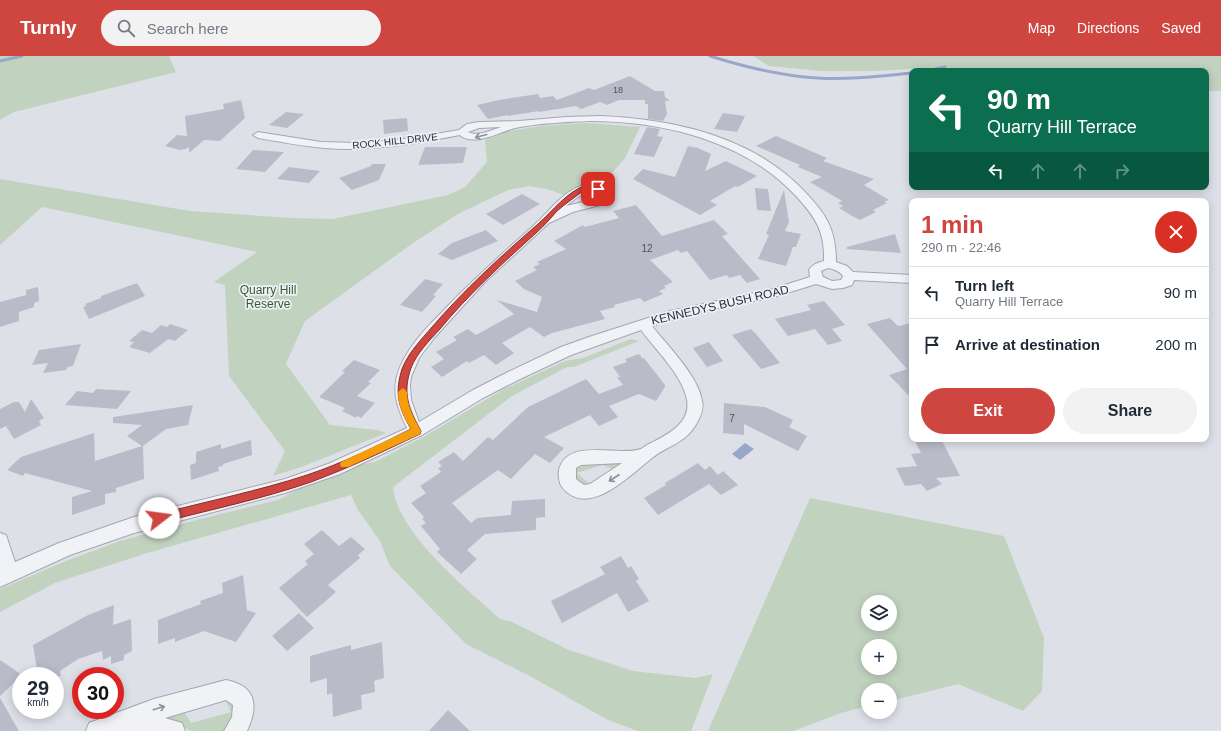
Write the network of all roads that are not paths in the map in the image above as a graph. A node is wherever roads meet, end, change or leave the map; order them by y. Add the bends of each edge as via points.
1 (258, 135) dead end
2 (545, 221) junction
3 (830, 264) junction
4 (849, 276) junction
5 (818, 279) junction
6 (909, 279) edge
7 (643, 323) junction
8 (416, 431) junction
9 (645, 455) dead end
10 (0, 541) edge
11 (5, 575) edge
12 (123, 722) junction
13 (97, 731) edge
14 (174, 731) edge
15 (235, 731) edge

1 - 3 street, ROCK HILL DRIVE via 315,144 358,146 462,132 466,137 475,138 518,124 574,119 630,121 692,132 730,145 773,168 793,185 818,214 825,227 830,244
2 - 2 street via 581,189 592,187 605,194 600,202 569,209
2 - 8 street via 458,302 414,354 403,386 403,401
3 - 4 street via 842,268
3 - 5 street via 816,269 814,273
4 - 5 street via 847,282 838,285 827,284
4 - 6 street
5 - 7 street, KENNEDYS BUSH ROAD via 771,294 698,308
7 - 8 street, KENNEDYS BUSH ROAD via 539,363 478,394
7 - 9 street via 686,379 695,401 691,420 685,429
8 - 11 street, KENNEDYS BUSH ROAD via 309,478 134,525 65,549
10 - 11 street
12 - 13 street
12 - 14 street
12 -> 15 street via 154,710 233,690 244,704 243,716

